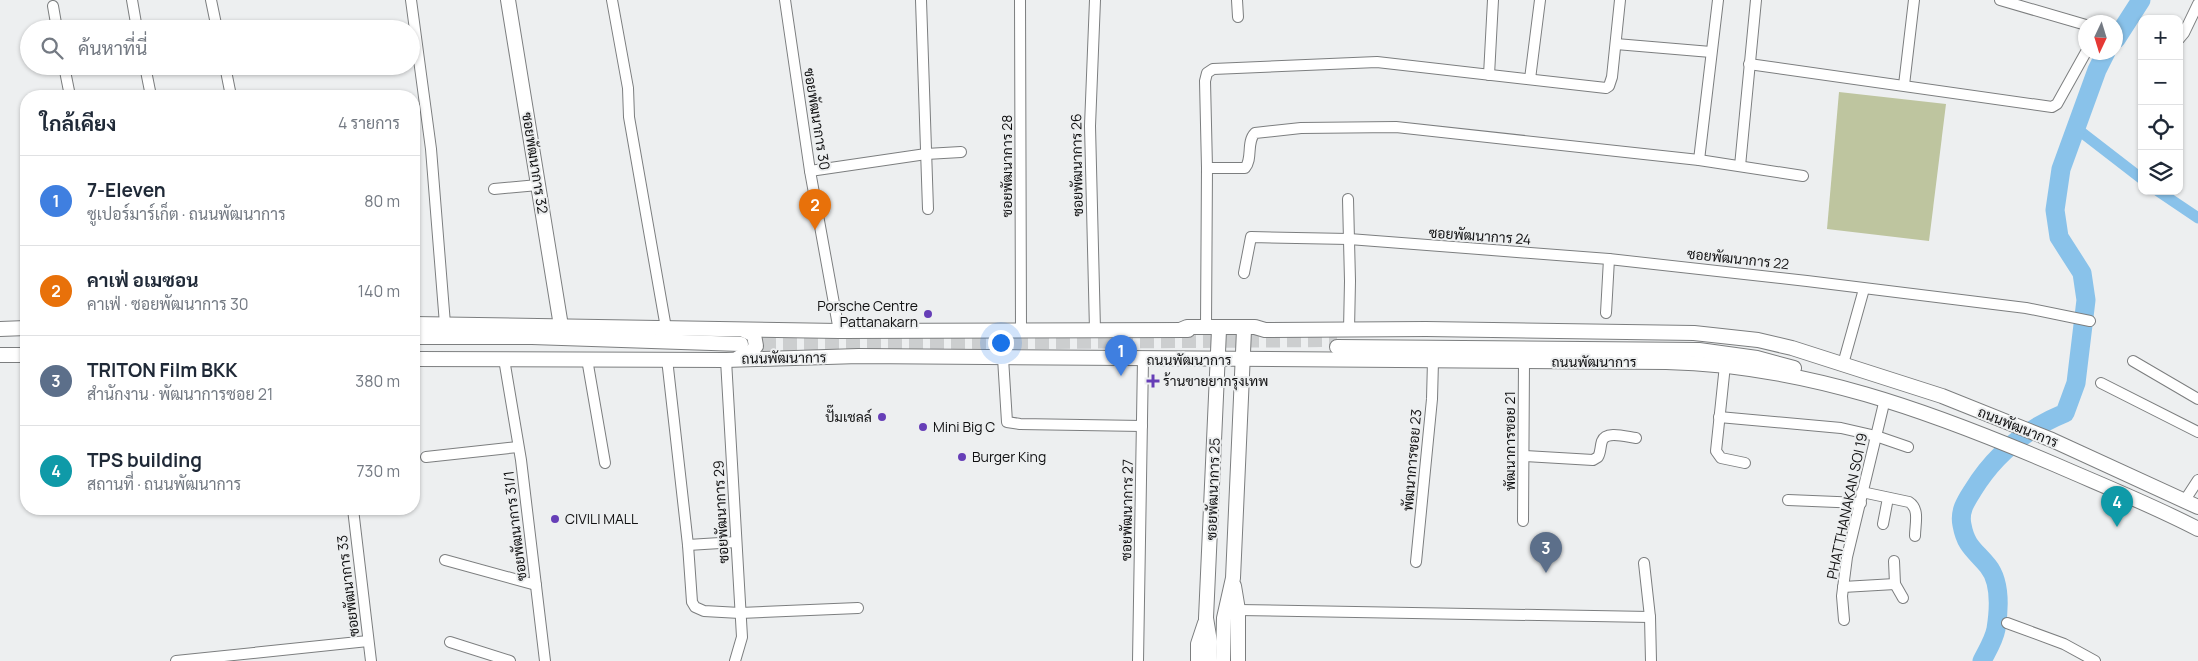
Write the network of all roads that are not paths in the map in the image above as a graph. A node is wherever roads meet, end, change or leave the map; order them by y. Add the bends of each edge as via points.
1 (132, 0) edge
2 (211, 0) edge
3 (412, 0) edge
4 (508, 0) edge
5 (612, 0) edge
6 (785, 0) edge
7 (920, 0) edge
8 (1020, 0) edge
9 (1095, 0) edge
10 (1237, 0) edge
11 (1493, 0) edge
12 (1540, 0) edge
13 (1620, 0) edge
14 (1718, 0) edge
15 (1756, 0) edge
16 (1914, 0) edge
17 (2000, 0) edge
18 (2198, 4) edge
19 (53, 6) dead end
20 (1238, 17) dead end
21 (55, 20) edge
22 (135, 20) edge
23 (215, 20) edge
24 (415, 20) edge
25 (2078, 23) edge
26 (2183, 33) edge
27 (1616, 44) junction
28 (1711, 52) junction
29 (2082, 60) edge
30 (420, 63) edge
31 (1749, 64) junction
32 (66, 75) edge
33 (147, 75) edge
34 (227, 75) edge
35 (1489, 75) junction
36 (1530, 79) junction
37 (1904, 85) junction
38 (69, 90) edge
39 (150, 90) edge
40 (230, 90) edge
41 (961, 152) dead end
42 (926, 154) junction
43 (1698, 160) junction
44 (1740, 166) junction
45 (1207, 168) junction
46 (810, 171) junction
47 (1803, 176) dead end
48 (538, 185) junction
49 (494, 189) dead end
50 (1348, 199) dead end
51 (928, 209) dead end
52 (1349, 240) junction
53 (1609, 259) junction
54 (1244, 273) dead end
55 (1864, 289) junction
56 (1606, 313) dead end
57 (2089, 321) dead end
58 (420, 324) edge
59 (445, 324) junction
60 (561, 326) junction
61 (20, 328) edge
62 (666, 328) junction
63 (0, 329) edge
64 (1212, 329) junction
65 (744, 330) junction
66 (1095, 330) junction
67 (1244, 330) junction
68 (1264, 330) junction
69 (839, 331) junction
70 (1021, 332) junction
71 (420, 337) edge
72 (1340, 341) junction
73 (420, 347) edge
74 (736, 353) junction
75 (0, 354) edge
76 (20, 355) edge
77 (1003, 358) junction
78 (420, 359) edge
79 (504, 359) junction
80 (667, 359) junction
81 (1143, 359) junction
82 (587, 360) junction
83 (1218, 360) junction
84 (1243, 360) junction
85 (1433, 361) junction
86 (2133, 361) dead end
87 (1524, 362) junction
88 (1838, 362) junction
89 (1725, 365) junction
90 (2101, 383) dead end
91 (1870, 394) junction
92 (1885, 399) junction
93 (2198, 399) edge
94 (1718, 417) junction
95 (1142, 426) junction
96 (2198, 432) edge
97 (1876, 436) junction
98 (1636, 438) dead end
99 (518, 447) junction
100 (1908, 447) dead end
101 (1214, 453) junction
102 (1239, 454) junction
103 (1524, 456) junction
104 (426, 457) dead end
105 (605, 462) dead end
106 (1745, 463) dead end
107 (2198, 480) edge
108 (1862, 492) junction
109 (1888, 498) junction
110 (1788, 500) dead end
111 (2185, 500) junction
112 (1861, 503) junction
113 (2198, 507) edge
114 (353, 515) edge
115 (1523, 521) dead end
116 (1883, 524) dead end
117 (2198, 529) edge
118 (1915, 536) dead end
119 (736, 542) junction
120 (688, 545) junction
121 (446, 560) dead end
122 (1894, 561) dead end
123 (1416, 562) dead end
124 (1644, 563) dead end
125 (1233, 578) junction
126 (1895, 584) junction
127 (536, 585) junction
128 (1843, 586) junction
129 (1903, 598) dead end
130 (858, 608) dead end
131 (1238, 610) junction
132 (740, 612) junction
133 (1650, 617) junction
134 (1206, 618) junction
135 (1844, 620) dead end
136 (2007, 623) dead end
137 (368, 641) junction
138 (450, 642) dead end
139 (176, 661) edge
140 (371, 661) edge
141 (510, 661) edge
142 (545, 661) edge
143 (735, 661) edge
144 (1138, 661) edge
145 (1198, 661) edge
146 (1210, 661) edge
147 (1222, 661) edge
148 (1238, 661) edge
149 (1651, 661) edge
150 (2095, 661) edge

1 - 22 street
2 - 23 street
3 - 24 street
4 - 48 main road, ซอยพัฒนาการ 32
5 - 62 street
6 - 46 street, ซอยพัฒนาการ 30
7 - 42 street
8 - 70 street, ซอยพัฒนาการ 28
9 - 66 street, ซอยพัฒนาการ 26 via 1090,126
10 - 20 street
11 - 35 street
12 - 36 street
13 - 27 street
14 - 28 street
15 - 31 street
16 - 37 street
17 - 25 street
18 - 26 street
19 - 21 street
27 - 28 street
27 - 36 street via 1608,87
28 - 43 street
29 - 37 street via 2057,104 2052,107
30 - 59 street via 431,149
31 - 37 street
31 - 44 street
32 - 38 street
33 - 39 street
34 - 40 street
35 - 36 street
35 - 45 street via 1377,62 1213,69 1207,73 1205,81
41 - 42 street
42 - 46 street
42 - 51 street
43 - 44 street
43 - 45 street via 1396,127 1302,128 1252,134 1245,168
44 - 47 street
45 - 64 street
46 - 69 street, ซอยพัฒนาการ 30
48 - 49 street
48 - 60 main road, ซอยพัฒนาการ 32
50 - 52 street
52 - 53 street, ซอยพัฒนาการ 24
52 - 54 street, ซอยพัฒนาการ 24 via 1251,237
52 - 72 street
53 - 55 street, ซอยพัฒนาการ 22
53 - 56 street
55 - 57 street, ซอยพัฒนาการ 22 via 2026,308
55 - 88 street
58 - 59 main road, ถนนพัฒนาการ
59 - 60 main road, ถนนพัฒนาการ
60 - 62 main road, ถนนพัฒนาการ
61 - 63 main road
62 - 65 main road, ถนนพัฒนาการ
64 - 66 main road, ถนนพัฒนาการ
64 - 67 main road
64 - 68 main road, ถนนพัฒนาการ via 1255,327
64 - 83 main road, ซอยพัฒนาการ 25
65 - 69 main road, ถนนพัฒนาการ
65 - 74 main road via 754,335 756,346 752,352
66 - 70 main road, ถนนพัฒนาการ
67 - 68 main road
67 - 84 main road, ซอยพัฒนาการ 25
68 - 72 main road, ถนนพัฒนาการ
69 - 70 main road, ถนนพัฒนาการ
71 - 74 main road, ถนนพัฒนาการ via 532,337
72 - 84 main road, ถนนพัฒนาการ
72 - 85 main road, ถนนพัฒนาการ
72 - 88 main road, ถนนพัฒนาการ via 1699,341 1758,346
72 - 91 main road, ถนนพัฒนาการ via 1699,350 1779,364
73 - 74 main road, ถนนพัฒนาการ via 532,346
74 - 77 main road, ถนนพัฒนาการ
74 - 80 main road, ถนนพัฒนาการ
74 - 119 street, ซอยพัฒนาการ 29
75 - 76 main road
77 - 81 main road, ถนนพัฒนาการ
77 - 95 street via 1007,422
78 - 79 main road, ถนนพัฒนาการ
79 - 82 main road, ถนนพัฒนาการ
79 - 99 street, ซอยพัฒนาการ 31/1
80 - 82 main road, ถนนพัฒนาการ
80 - 120 street
81 - 83 main road, ถนนพัฒนาการ
81 - 95 street, ซอยพัฒนาการ 27
82 - 105 street
83 - 84 main road, ถนนพัฒนาการ
83 - 101 main road, ซอยพัฒนาการ 25
84 - 102 main road, ซอยพัฒนาการ 25
85 - 87 main road, ถนนพัฒนาการ
85 - 123 street, พัฒนาการซอย 23
86 - 93 street
87 - 89 main road, ถนนพัฒนาการ
87 - 103 street, พัฒนาการซอย 21
88 - 111 main road, ถนนพัฒนาการ via 1942,396 2019,426
89 - 91 main road, ถนนพัฒนาการ via 1804,378
89 - 94 street
90 - 96 street
91 - 92 main road, ถนนพัฒนาการ
92 - 97 street, PHATTHANAKAN SOI 19
92 - 117 main road, ถนนพัฒนาการ via 2005,443
94 - 97 street via 1836,428
94 - 106 street via 1718,456
95 - 144 street, ซอยพัฒนาการ 27
97 - 100 street
97 - 108 street, PHATTHANAKAN SOI 19
98 - 103 street via 1607,437 1602,440 1598,457 1593,460
99 - 104 street
99 - 127 street, ซอยพัฒนาการ 31/1
101 - 102 main road via 1232,449
101 - 134 main road, ซอยพัฒนาการ 25
102 - 125 main road, ซอยพัฒนาการ 25
103 - 115 street, พัฒนาการซอย 21
107 - 111 street
108 - 109 street
108 - 112 street, PHATTHANAKAN SOI 19
109 - 116 street
109 - 118 street via 1914,505
110 - 112 street
111 - 113 main road, ถนนพัฒนาการ
112 - 128 street, PHATTHANAKAN SOI 19
114 - 137 street, ซอยพัฒนาการ 33
119 - 120 street
119 - 132 street, ซอยพัฒนาการ 29
120 - 132 street via 695,607 704,611
121 - 127 street
122 - 126 street
124 - 133 street
125 - 131 main road, ซอยพัฒนาการ 25
125 - 147 main road, ซอยพัฒนาการ 25 via 1224,618
126 - 128 street
126 - 129 street
127 - 142 street, ซอยพัฒนาการ 31/1
128 - 135 street, PHATTHANAKAN SOI 19
130 - 132 street
131 - 133 street
131 - 148 main road, ซอยพัฒนาการ 25
132 - 143 street, ซอยพัฒนาการ 29 via 742,637
133 - 149 street
134 - 145 main road, ซอยพัฒนาการ 25 via 1198,644
134 - 146 main road, ซอยพัฒนาการ 25
136 - 150 street via 2064,644
137 - 139 street
137 - 140 street, ซอยพัฒนาการ 33
138 - 141 street

